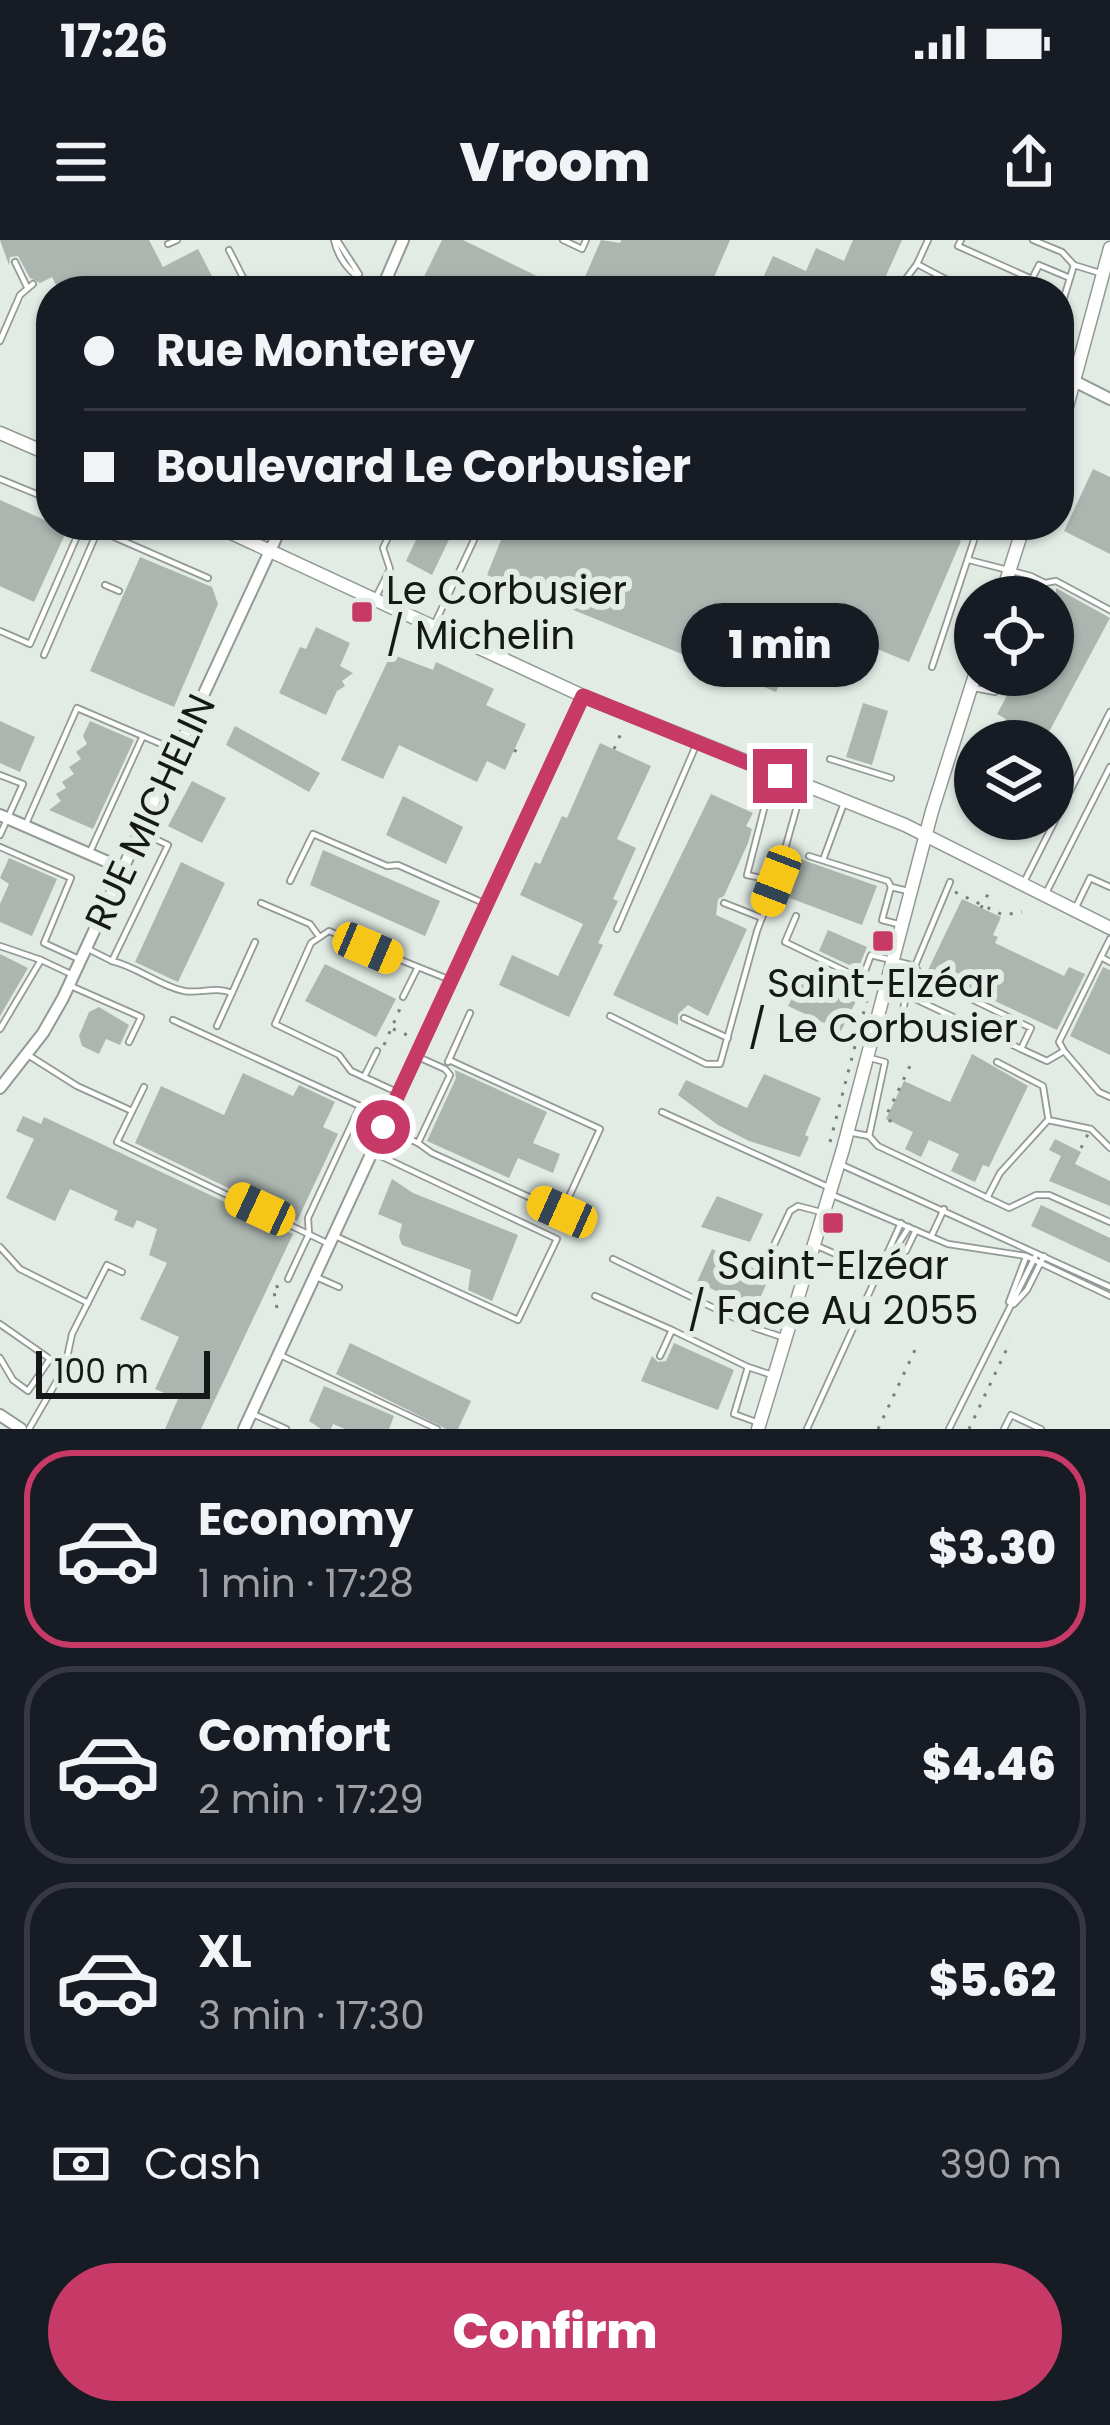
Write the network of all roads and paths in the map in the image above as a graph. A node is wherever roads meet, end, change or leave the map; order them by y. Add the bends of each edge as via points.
1 (176, 240) edge
2 (336, 240) edge
3 (403, 240) edge
4 (563, 240) edge
5 (586, 240) edge
6 (928, 240) edge
7 (961, 240) edge
8 (1033, 240) edge
9 (168, 244) dead end
10 (1110, 248) edge
11 (229, 250) dead end
12 (14, 262) dead end
13 (917, 264) junction
14 (1074, 265) junction
15 (1103, 274) junction
16 (242, 276) edge
17 (360, 276) edge
18 (387, 276) edge
19 (908, 276) edge
20 (940, 276) edge
21 (1025, 276) edge
22 (1034, 276) edge
23 (1065, 276) edge
24 (1071, 276) edge
25 (0, 341) edge
26 (1076, 382) junction
27 (1074, 388) edge
28 (1110, 399) edge
29 (0, 433) edge
30 (36, 448) edge
31 (0, 479) edge
32 (36, 494) edge
33 (77, 540) edge
34 (93, 540) edge
35 (127, 540) edge
36 (248, 540) edge
37 (275, 540) edge
38 (387, 540) edge
39 (475, 540) edge
40 (975, 540) edge
41 (1019, 540) edge
42 (271, 550) junction
43 (969, 560) junction
44 (63, 568) junction
45 (1009, 570) junction
46 (79, 574) junction
47 (1007, 576) edge
48 (1024, 576) edge
49 (208, 578) dead end
50 (105, 585) dead end
51 (1074, 590) edge
52 (119, 591) dead end
53 (50, 599) junction
54 (375, 599) junction
55 (65, 606) junction
56 (1110, 610) edge
57 (38, 627) junction
58 (434, 627) junction
59 (0, 631) edge
60 (53, 634) junction
61 (44, 655) dead end
62 (932, 668) dead end
63 (583, 696) junction
64 (968, 696) edge
65 (1110, 712) edge
66 (622, 731) dead end
67 (143, 736) junction
68 (698, 743) junction
69 (614, 749) dead end
70 (178, 752) junction
71 (830, 759) dead end
72 (1110, 766) edge
73 (0, 775) edge
74 (780, 776) junction
75 (891, 778) dead end
76 (803, 785) junction
77 (845, 802) junction
78 (4, 816) edge
79 (25, 826) junction
80 (141, 832) junction
81 (0, 835) edge
82 (925, 836) junction
83 (0, 847) edge
84 (89, 854) junction
85 (809, 856) dead end
86 (823, 860) junction
87 (124, 869) junction
88 (290, 881) dead end
89 (776, 881) junction
90 (950, 882) dead end
91 (1023, 884) junction
92 (891, 887) junction
93 (1110, 887) edge
94 (911, 892) junction
95 (988, 894) dead end
96 (962, 896) dead end
97 (1045, 896) junction
98 (261, 903) dead end
99 (724, 903) dead end
100 (486, 904) junction
101 (982, 907) junction
102 (1074, 910) junction
103 (1022, 912) dead end
104 (796, 916) dead end
105 (762, 918) junction
106 (902, 925) junction
107 (1110, 928) edge
108 (617, 929) dead end
109 (319, 936) junction
110 (1110, 939) edge
111 (255, 942) dead end
112 (0, 946) edge
113 (83, 954) junction
114 (1101, 958) junction
115 (41, 959) junction
116 (112, 961) junction
117 (892, 962) junction
118 (1110, 962) edge
119 (418, 967) junction
120 (915, 967) junction
121 (862, 979) junction
122 (71, 980) junction
123 (451, 980) junction
124 (886, 989) junction
125 (869, 992) dead end
126 (232, 993) junction
127 (907, 995) junction
128 (404, 997) dead end
129 (401, 1007) dead end
130 (470, 1013) dead end
131 (610, 1016) dead end
132 (684, 1018) dead end
133 (173, 1020) dead end
134 (878, 1020) junction
135 (217, 1027) dead end
136 (0, 1029) edge
137 (391, 1029) junction
138 (412, 1036) dead end
139 (728, 1038) junction
140 (129, 1042) dead end
141 (380, 1049) joint
142 (1021, 1049) junction
143 (1064, 1051) junction
144 (28, 1055) junction
145 (416, 1056) junction
146 (868, 1057) junction
147 (449, 1060) junction
148 (997, 1062) dead end
149 (910, 1066) dead end
150 (445, 1069) junction
151 (364, 1078) junction
152 (144, 1087) dead end
153 (0, 1088) edge
154 (399, 1093) junction
155 (1110, 1097) edge
156 (361, 1106) junction
157 (132, 1111) junction
158 (662, 1112) dead end
159 (1048, 1120) junction
160 (386, 1122) junction
161 (891, 1122) dead end
162 (848, 1132) junction
163 (868, 1136) junction
164 (1085, 1139) dead end
165 (830, 1142) dead end
166 (418, 1143) junction
167 (1081, 1148) dead end
168 (1110, 1148) edge
169 (372, 1152) junction
170 (839, 1164) junction
171 (831, 1191) junction
172 (987, 1198) junction
173 (944, 1209) junction
174 (824, 1213) junction
175 (1110, 1222) edge
176 (909, 1227) junction
177 (309, 1234) junction
178 (931, 1237) junction
179 (331, 1240) junction
180 (814, 1245) junction
181 (0, 1247) edge
182 (1035, 1256) junction
183 (614, 1259) dead end
184 (847, 1259) dead end
185 (884, 1262) junction
186 (122, 1273) dead end
187 (314, 1276) junction
188 (804, 1280) junction
189 (289, 1282) joint
190 (339, 1287) dead end
191 (1110, 1287) edge
192 (595, 1296) dead end
193 (1110, 1296) edge
194 (88, 1303) junction
195 (277, 1308) dead end
196 (1006, 1313) junction
197 (0, 1324) edge
198 (672, 1330) junction
199 (786, 1338) junction
200 (1010, 1342) dead end
201 (916, 1349) dead end
202 (278, 1354) junction
203 (659, 1356) dead end
204 (0, 1358) edge
205 (748, 1367) junction
206 (774, 1376) junction
207 (251, 1413) junction
208 (0, 1415) edge
209 (759, 1426) edge
210 (25, 1429) edge
211 (244, 1429) edge
212 (286, 1429) edge
213 (437, 1429) edge
214 (807, 1429) edge
215 (878, 1429) edge
216 (949, 1429) edge
217 (969, 1429) edge
218 (1004, 1429) edge
219 (1041, 1429) edge

1 - 9 lane
2 - 17 lane via 338,255
3 - 18 street
4 - 5 lane via 582,249
6 - 13 lane
7 - 21 lane via 958,246
8 - 14 lane
10 - 15 street
11 - 16 lane
12 - 25 lane via 30,286
13 - 19 lane
13 - 20 lane
14 - 15 lane
14 - 24 lane
15 - 26 street
22 - 23 lane via 1039,265
26 - 27 street
26 - 28 street
29 - 30 street
31 - 32 lane
33 - 44 lane
34 - 46 lane
35 - 49 lane
36 - 42 street
37 - 42 street, RUE MICHELIN
38 - 54 lane via 390,569
39 - 58 lane
40 - 43 lane
41 - 45 street
42 - 54 street
42 - 70 street, RUE MICHELIN
43 - 45 lane
43 - 62 lane
44 - 46 lane
44 - 53 lane
45 - 47 street
45 - 48 lane
46 - 55 lane
50 - 52 lane
51 - 56 lane
53 - 55 lane
53 - 57 lane
54 - 58 street
55 - 60 lane
57 - 59 lane via 30,644
57 - 60 lane
58 - 63 street
60 - 61 lane
63 - 68 street
63 - 100 street
64 - 82 street
65 - 91 lane
66 - 69 path
67 - 70 lane
67 - 79 lane via 77,707
67 - 84 lane
68 - 74 street
68 - 108 lane
70 - 80 street, RUE MICHELIN
71 - 75 lane
72 - 97 lane
73 - 78 lane via 23,784
74 - 76 street
74 - 89 lane via 747,875
76 - 77 street
76 - 89 lane
77 - 82 street
77 - 86 lane
78 - 79 street
78 - 81 lane
79 - 84 street
80 - 87 street, RUE MICHELIN
80 - 116 lane via 168,845
82 - 91 street
82 - 94 street
83 - 113 lane via 71,878 44,943
84 - 87 street
85 - 86 lane
86 - 92 lane
87 - 113 street, RUE MICHELIN
88 - 100 lane via 313,834
89 - 105 lane
90 - 120 lane
91 - 97 street
92 - 94 lane
92 - 106 lane via 881,920
93 - 102 lane via 1090,878
94 - 106 street
95 - 101 path
96 - 101 path
97 - 102 street
98 - 109 lane
99 - 105 lane
100 - 123 street
101 - 103 path
102 - 107 street
104 - 121 lane via 784,942
105 - 139 lane
106 - 117 street
109 - 119 lane via 329,931
109 - 151 lane via 275,1024 339,1055
110 - 114 lane
111 - 126 lane
112 - 115 lane
113 - 116 lane
113 - 122 street, RUE MICHELIN
114 - 118 lane
114 - 143 lane via 1060,1042
115 - 122 lane
115 - 136 lane
116 - 126 lane via 184,991
117 - 120 lane
117 - 121 lane via 871,955
117 - 124 street
119 - 123 lane
119 - 128 lane
120 - 127 lane
120 - 142 lane via 1031,1028
121 - 124 lane
122 - 140 lane via 141,1017
122 - 144 street, RUE MICHELIN
123 - 145 street
124 - 127 lane
124 - 134 street
125 - 165 path
126 - 135 lane
127 - 134 lane via 899,1026
127 - 142 lane
129 - 137 path
130 - 147 lane
131 - 139 lane via 712,1066 722,1061
132 - 139 lane
133 - 156 lane
134 - 146 street
137 - 138 path
137 - 141 path
141 - 151 lane
142 - 143 lane via 1047,1061
143 - 155 lane
144 - 153 street, RUE MICHELIN
144 - 157 lane
145 - 150 lane
145 - 154 street
146 - 162 street
146 - 163 lane via 885,1062
147 - 150 lane
147 - 166 lane via 600,1129 562,1212
148 - 159 lane via 1042,1086
149 - 161 path via 886,1116
150 - 166 lane via 450,1075
151 - 154 lane
152 - 157 lane
154 - 160 street
156 - 160 lane
156 - 177 lane via 308,1218
157 - 177 lane via 117,1142
158 - 171 lane
159 - 168 lane via 1091,1129
159 - 172 lane
160 - 166 lane
160 - 169 street
162 - 163 lane
162 - 170 street
163 - 172 lane
164 - 167 path
169 - 179 street
169 - 179 lane via 557,1239 518,1321
170 - 171 street
170 - 173 lane
171 - 174 street
171 - 176 lane
172 - 175 lane via 1012,1208 1049,1195
173 - 178 lane
173 - 182 lane
174 - 180 street
174 - 188 lane via 790,1211 765,1264
176 - 178 lane
176 - 185 lane
176 - 185 lane via 906,1251
177 - 179 lane
177 - 189 lane
178 - 182 lane
179 - 187 street
180 - 184 lane
180 - 188 street
181 - 194 lane via 20,1269
182 - 191 lane
182 - 193 lane
182 - 196 lane via 1013,1284
182 - 196 lane via 1027,1290
183 - 199 lane
185 - 214 lane
186 - 194 lane via 107,1265
187 - 190 lane
187 - 202 street
188 - 199 street
189 - 195 path via 272,1284
192 - 198 lane
194 - 210 lane via 65,1367
196 - 216 lane
197 - 204 lane via 50,1359 28,1391
198 - 203 lane
198 - 205 lane
199 - 206 street
200 - 217 path
201 - 215 path
202 - 207 street
202 - 213 lane
205 - 206 lane
205 - 209 lane via 734,1414
206 - 209 street
207 - 211 street
207 - 212 lane
208 - 210 street
218 - 219 lane via 1011,1415

